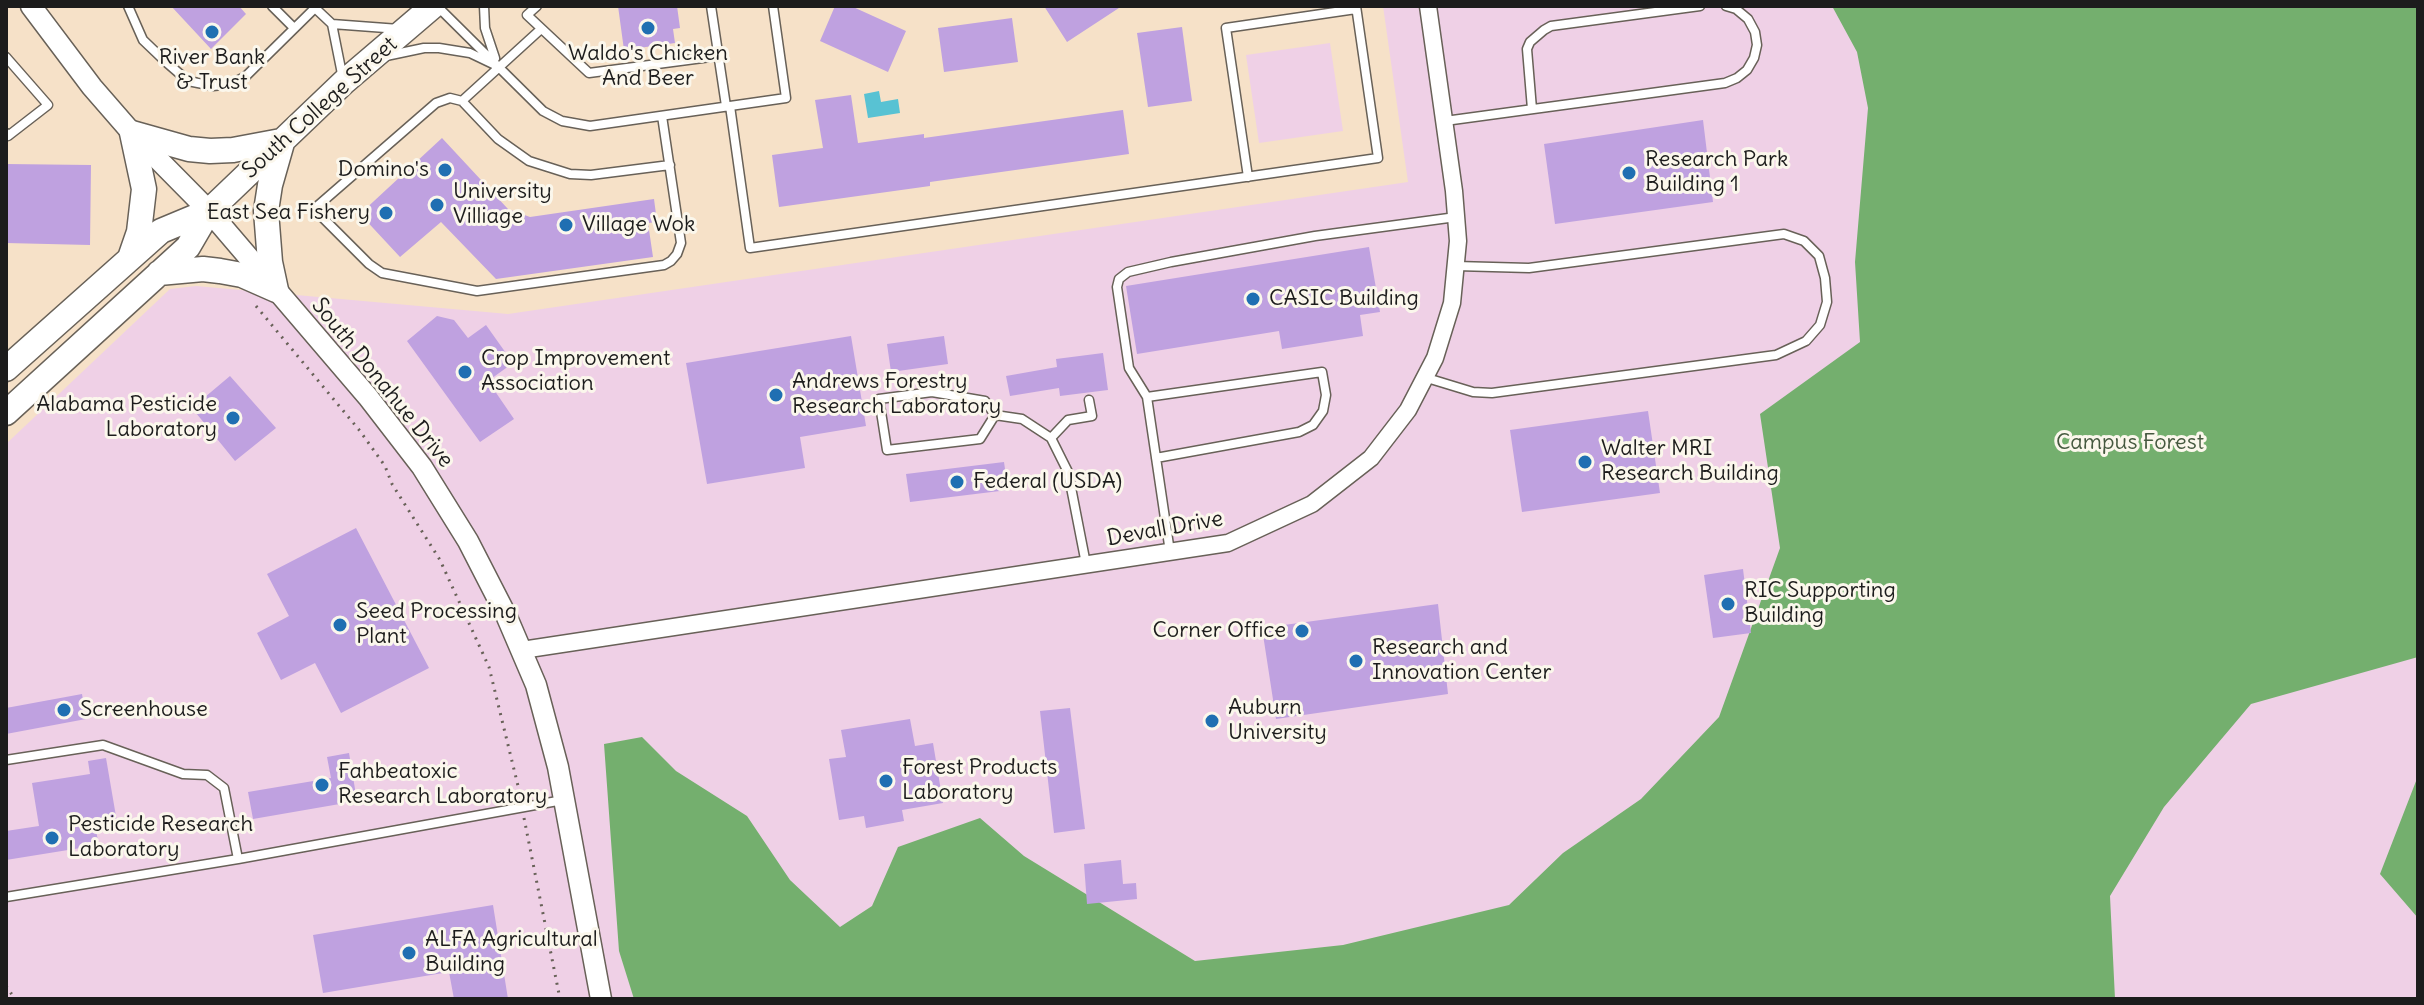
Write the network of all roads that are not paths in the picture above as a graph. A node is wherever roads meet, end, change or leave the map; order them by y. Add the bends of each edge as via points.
1 (31, 6) edge
2 (129, 6) edge
3 (272, 6) edge
4 (435, 6) edge
5 (484, 6) edge
6 (537, 6) edge
7 (711, 6) edge
8 (773, 6) edge
9 (1428, 6) edge
10 (1700, 6) edge
11 (1726, 6) edge
12 (315, 7) edge
13 (1356, 7) edge
14 (332, 24) junction
15 (293, 27) junction
16 (406, 29) junction
17 (541, 29) junction
18 (718, 56) junction
19 (6, 57) edge
20 (370, 60) junction
21 (500, 67) junction
22 (344, 82) junction
23 (462, 101) junction
24 (728, 106) junction
25 (1532, 109) junction
26 (662, 116) junction
27 (1444, 121) junction
28 (6, 133) edge
29 (132, 133) junction
30 (283, 140) junction
31 (670, 165) junction
32 (1248, 177) junction
33 (209, 211) junction
34 (1456, 217) junction
35 (130, 258) junction
36 (1456, 266) junction
37 (159, 273) junction
38 (276, 290) junction
39 (6, 369) edge
40 (1427, 378) junction
41 (1147, 397) junction
42 (1089, 400) dead end
43 (6, 413) edge
44 (995, 415) junction
45 (1051, 438) junction
46 (1156, 458) junction
47 (1170, 552) junction
48 (1086, 564) junction
49 (522, 650) junction
50 (6, 760) edge
51 (564, 800) junction
52 (238, 859) junction
53 (6, 897) edge
54 (601, 999) edge

1 - 29 street, South Donahue Drive
2 - 15 lane via 143,40 166,62 188,81 213,86 246,76
3 - 15 lane
4 - 16 main road, South College Street
4 - 21 lane
5 - 21 lane via 490,48
6 - 17 lane via 527,15
7 - 18 lane
8 - 24 lane via 786,98
9 - 27 street, Devall Drive
10 - 25 lane via 1544,30 1527,49
11 - 25 lane via 1748,19 1757,45 1747,70 1737,78
12 - 14 lane
12 - 15 lane
13 - 32 lane via 1226,28
13 - 32 lane via 1378,158
14 - 16 lane
14 - 22 lane
16 - 20 main road, South College Street
17 - 18 lane via 589,73
17 - 21 lane
18 - 24 lane
19 - 28 lane via 48,105
20 - 21 lane via 439,48 470,53
20 - 22 main road, South College Street
21 - 23 lane
21 - 26 lane via 532,103 562,121 590,126
22 - 30 main road, South College Street
23 - 31 lane via 514,151 545,168 591,175
23 - 31 lane via 436,103 314,209 382,273 477,291 664,265 681,243
24 - 26 lane
24 - 32 lane via 750,248
25 - 27 lane
26 - 31 lane
27 - 34 street, Devall Drive
29 - 30 main road via 210,151
29 - 33 street, South Donahue Drive
29 - 35 main road via 144,201
30 - 33 main road, South College Street
30 - 38 main road via 266,211
33 - 35 main road, South College Street via 161,231
33 - 37 main road, South College Street via 188,247
33 - 38 street, South Donahue Drive
34 - 36 street, Devall Drive
34 - 41 lane via 1315,236 1128,272 1117,287 1129,368
35 - 39 main road, South College Street
36 - 40 street, Devall Drive via 1444,334
36 - 40 lane via 1529,268 1784,234 1804,241 1819,256 1827,302 1820,325 1806,341 1776,355 1492,393
37 - 38 main road via 220,271
37 - 43 main road, South College Street
38 - 49 street, South Donahue Drive via 422,467 475,553
40 - 47 street, Devall Drive via 1371,458 1312,504 1228,543
41 - 46 lane
41 - 46 lane via 1322,372 1326,395 1313,425 1299,432
42 - 45 lane via 1092,416 1068,420
44 - 44 lane via 985,401 932,392 879,399 887,450 980,439
44 - 45 lane via 1022,419
45 - 48 lane via 1068,472
46 - 47 lane
47 - 48 street, Devall Drive
48 - 49 street, Devall Drive
49 - 51 street, South Donahue Drive via 543,709
50 - 52 lane via 103,745 183,774 207,775 224,788
51 - 52 lane
51 - 54 street, South Donahue Drive
52 - 53 lane

